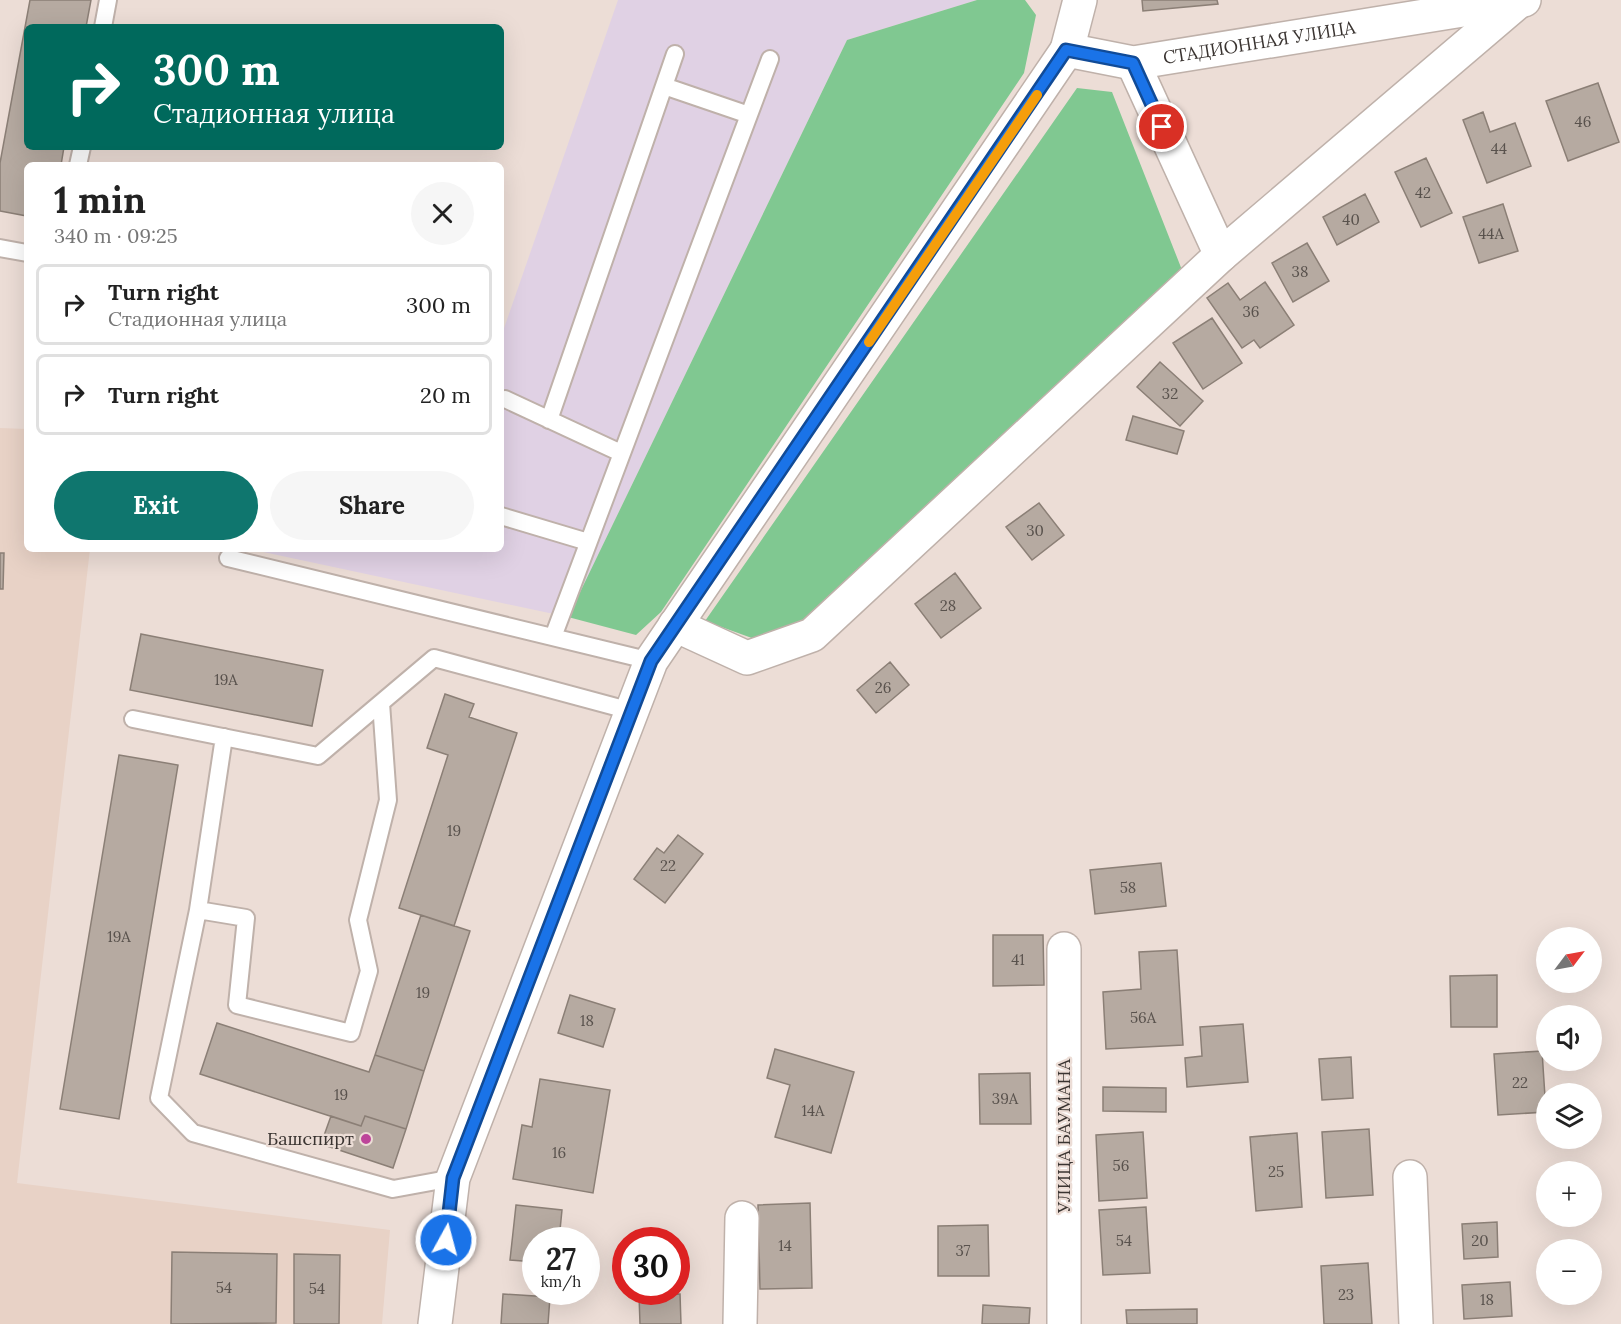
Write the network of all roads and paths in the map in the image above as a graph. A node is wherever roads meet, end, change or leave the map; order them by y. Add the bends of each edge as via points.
1 (108, 0) edge
2 (1080, 0) edge
3 (1521, 1) edge
4 (104, 24) edge
5 (1066, 50) junction
6 (675, 54) dead end
7 (770, 59) dead end
8 (1133, 63) junction
9 (664, 86) junction
10 (749, 116) junction
11 (0, 248) edge
12 (24, 252) edge
13 (1221, 255) junction
14 (505, 399) dead end
15 (549, 420) junction
16 (621, 453) junction
17 (504, 517) edge
18 (588, 542) junction
19 (228, 558) dead end
20 (675, 625) junction
21 (553, 637) junction
22 (651, 661) junction
23 (381, 703) junction
24 (632, 711) junction
25 (133, 719) dead end
26 (224, 737) junction
27 (198, 910) junction
28 (1064, 949) dead end
29 (1410, 1177) dead end
30 (453, 1178) junction
31 (742, 1218) dead end
32 (435, 1324) edge
33 (740, 1324) edge
34 (1064, 1324) edge
35 (1416, 1324) edge

1 - 4 lane
2 - 5 street
3 - 8 street, СТАДИОННАЯ УЛИЦА
3 - 13 street
5 - 8 street, СТАДИОННАЯ УЛИЦА
5 - 20 street
6 - 9 lane
7 - 10 lane
8 - 13 street
9 - 10 lane
9 - 15 lane
10 - 16 lane
11 - 12 lane
13 - 20 street via 812,636 747,658
14 - 15 lane
15 - 16 lane
16 - 18 lane
17 - 18 lane
18 - 21 lane
19 - 21 lane
20 - 22 street
21 - 22 lane
22 - 24 street
23 - 24 lane via 434,658
23 - 26 lane via 318,756
23 - 27 lane via 388,800 358,920 369,971 351,1033 237,1005 246,918
24 - 30 street
25 - 26 lane
26 - 27 lane
27 - 30 lane via 159,1098 193,1133 393,1189
28 - 34 street, УЛИЦА БАУМАНА
29 - 35 street
30 - 32 street
31 - 33 street

